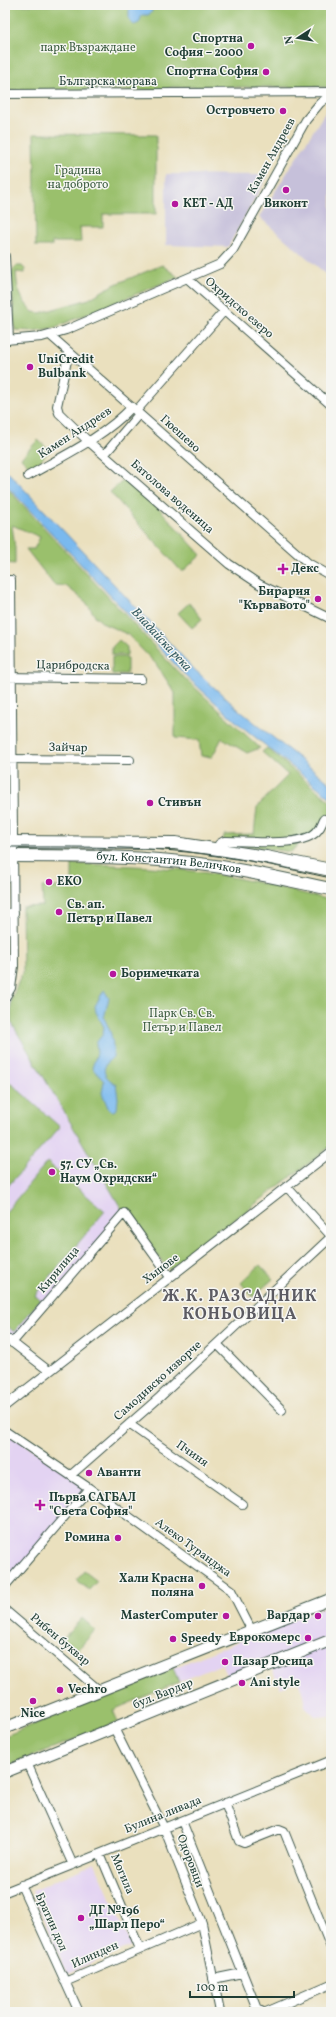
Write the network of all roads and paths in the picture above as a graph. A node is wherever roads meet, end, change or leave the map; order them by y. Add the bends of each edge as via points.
1 (331, 92) edge
2 (5, 94) edge
3 (331, 95) edge
4 (6, 256) edge
5 (188, 279) junction
6 (224, 311) junction
7 (51, 336) junction
8 (7, 340) edge
9 (69, 352) junction
10 (331, 405) edge
11 (135, 411) junction
12 (88, 441) junction
13 (105, 454) junction
14 (28, 476) dead end
15 (331, 576) edge
16 (8, 580) edge
17 (8, 596) edge
18 (331, 619) edge
19 (8, 678) edge
20 (141, 679) dead end
21 (9, 759) edge
22 (130, 760) dead end
23 (324, 819) dead end
24 (9, 842) edge
25 (218, 849) junction
26 (9, 856) edge
27 (331, 870) edge
28 (331, 889) edge
29 (9, 913) edge
30 (5, 966) edge
31 (14, 966) junction
32 (6, 997) edge
33 (331, 1152) edge
34 (287, 1187) junction
35 (331, 1236) edge
36 (170, 1277) junction
37 (5, 1337) edge
38 (12, 1343) junction
39 (217, 1344) junction
40 (49, 1371) junction
41 (5, 1406) edge
42 (282, 1410) dead end
43 (129, 1424) junction
44 (5, 1432) edge
45 (70, 1475) junction
46 (89, 1488) junction
47 (242, 1504) dead end
48 (5, 1586) edge
49 (331, 1599) edge
50 (5, 1610) edge
51 (252, 1631) junction
52 (331, 1640) edge
53 (99, 1690) junction
54 (5, 1728) edge
55 (114, 1728) junction
56 (27, 1763) junction
57 (330, 1764) edge
58 (5, 1772) edge
59 (224, 1803) junction
60 (182, 1821) junction
61 (164, 1828) junction
62 (100, 1854) junction
63 (73, 1865) junction
64 (21, 1885) junction
65 (5, 1892) edge
66 (202, 1923) junction
67 (331, 1948) edge
68 (140, 1949) junction
69 (242, 1973) junction
70 (213, 1979) junction
71 (65, 1982) junction
72 (331, 1984) edge
73 (79, 2012) edge
74 (220, 2012) edge
75 (264, 2012) edge

1 - 2 street, Българска морава
3 - 5 street, Камен Андреев via 320,103 306,120 227,258
4 - 8 street
5 - 6 street, Охридско езеро
5 - 7 street, Охридско езеро
6 - 10 street, Охридско езеро
6 - 11 street, Камен Андреев
7 - 8 street
7 - 9 street, Гюешево
9 - 11 street, Гюешево
9 - 12 street, Батолова воденица via 56,408
11 - 12 street, Камен Андреев
11 - 13 street
11 - 15 street, Гюешево via 303,559
12 - 13 street, Батолова воденица
12 - 14 street, Камен Андреев
13 - 18 street, Батолова воденица via 244,576
16 - 17 street
17 - 19 street
19 - 20 street, Царибродска
19 - 21 street
21 - 22 street, Зайчар
21 - 24 street
23 - 25 street via 315,834 304,839 224,841 219,844
24 - 25 main road, бул. Константин Величков via 175,840
24 - 26 street
25 - 27 main road, бул. Константин Величков
26 - 28 main road, бул. Константин Величков via 113,857 185,863 239,870
26 - 29 street
29 - 31 street
30 - 31 street
31 - 32 street via 12,983
33 - 34 street, Хъшове
34 - 35 street
34 - 36 street, Хъшове
35 - 39 street, Самодивско изворче
36 - 38 street, Кирилица via 124,1213
36 - 40 street, Хъшове
37 - 38 street
38 - 40 street
39 - 42 street
39 - 43 street, Самодивско изворче
40 - 41 street, Хъшове
43 - 45 street, Самодивско изворче
43 - 47 street, Пчиня
44 - 45 street, Алеко Туранджа
45 - 46 street, Алеко Туранджа
46 - 48 street
46 - 51 street, Алеко Туранджа via 231,1590
49 - 51 street
50 - 53 street, Рибен буквар
51 - 53 street
52 - 55 street, бул. Вардар
53 - 54 street
55 - 56 street, бул. Вардар
55 - 61 street, Одоровци
56 - 58 street, бул. Вардар
56 - 63 street
57 - 59 street, Булина ливада
59 - 60 street, Булина ливада
59 - 67 street via 239,1841 244,1842 279,1829 284,1831
60 - 61 street, Булина ливада
60 - 69 street
61 - 62 street, Булина ливада
61 - 66 street, Одоровци
62 - 63 street, Булина ливада
62 - 68 street, Могила
63 - 64 street, Булина ливада
64 - 65 street, Булина ливада
64 - 71 street, Братин дол
66 - 68 street, Илинден
66 - 70 street, Одоровци
68 - 71 street, Илинден
69 - 70 street
69 - 75 street via 257,2009
70 - 74 street, Одоровци
71 - 73 street, Братин дол
72 - 75 street

